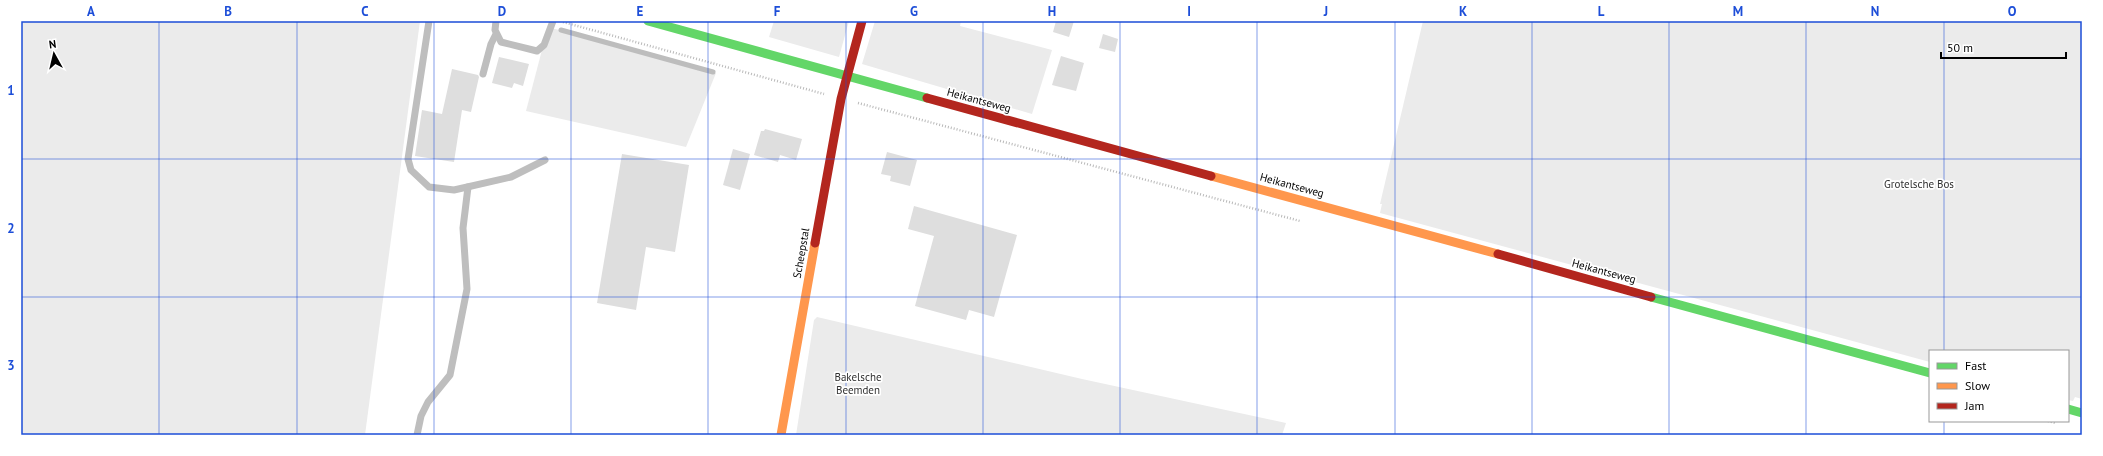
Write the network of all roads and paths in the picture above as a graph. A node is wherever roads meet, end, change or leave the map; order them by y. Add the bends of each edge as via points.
1 (429, 21) edge
2 (496, 21) edge
3 (553, 21) edge
4 (560, 21) edge
5 (648, 21) edge
6 (862, 21) edge
7 (496, 34) junction
8 (483, 74) dead end
9 (847, 76) junction
10 (841, 99) junction
11 (545, 160) dead end
12 (468, 187) junction
13 (1929, 373) edge
14 (2069, 409) edge
15 (2082, 413) edge
16 (417, 435) edge
17 (781, 435) edge

1 - 12 lane via 408,159 411,170 429,187 454,190
2 - 7 lane
3 - 7 lane via 544,45 537,51 501,42
4 - 10 path
5 - 9 street, Heikantseweg
6 - 9 street, Scheepstal
7 - 8 lane
9 - 10 street, Scheepstal
9 - 13 street, Heikantseweg
10 - 17 street, Scheepstal
11 - 12 lane via 511,177
12 - 16 lane via 463,228 467,289 450,375 428,402 421,416
14 - 15 street

